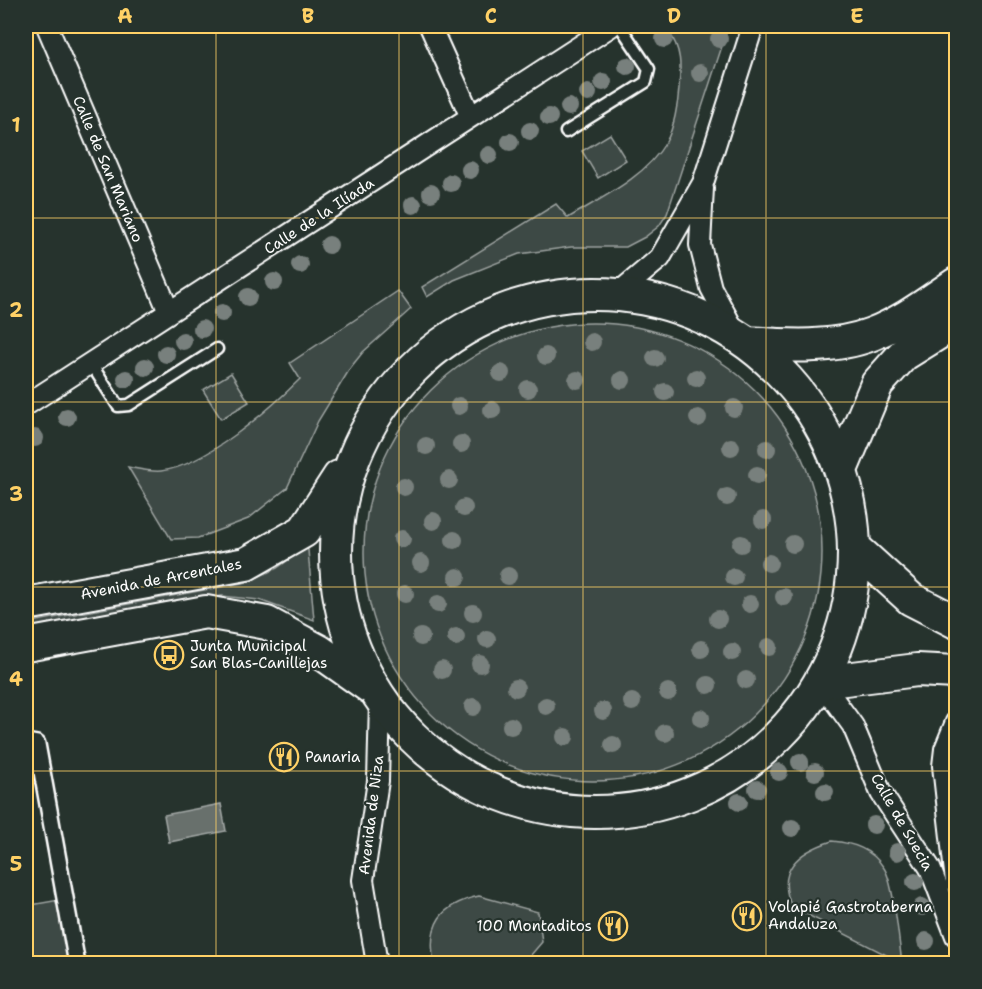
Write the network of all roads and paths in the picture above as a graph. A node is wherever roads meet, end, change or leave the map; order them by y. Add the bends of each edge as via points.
1 (47, 26) edge
2 (430, 26) edge
3 (611, 26) edge
4 (620, 26) edge
5 (753, 26) edge
6 (470, 115) junction
7 (566, 132) dead end
8 (703, 183) junction
9 (957, 284) edge
10 (616, 295) junction
11 (169, 312) junction
12 (957, 322) edge
13 (742, 339) junction
14 (217, 349) dead end
15 (91, 364) junction
16 (26, 405) edge
17 (354, 453) junction
18 (842, 470) junction
19 (855, 548) junction
20 (26, 604) edge
21 (957, 621) edge
22 (26, 645) edge
23 (957, 672) edge
24 (821, 682) junction
25 (375, 694) junction
26 (957, 722) edge
27 (26, 742) edge
28 (957, 882) edge
29 (957, 936) edge
30 (77, 963) edge
31 (377, 963) edge

1 - 11 street, Calle de San Mariano
2 - 6 street
3 - 6 street, Calle de la Ilíada
4 - 7 lane via 649,69 646,82
5 - 8 street
6 - 11 street, Calle de la Ilíada
8 - 10 street via 660,258
8 - 13 street via 700,245 711,288
9 - 13 main road via 909,316 871,335 788,346
10 - 13 main road via 681,309
10 - 17 main road via 569,295 524,303 455,334 402,378 376,413
11 - 15 street, Calle de la Ilíada
12 - 18 main road via 903,355 877,384
13 - 18 main road via 772,363 813,412
14 - 15 lane via 122,406 112,400
15 - 16 street, Calle de la Ilíada
17 - 20 main road, Avenida de Arcentales via 304,531 246,564
17 - 25 main road via 341,492 335,574 342,615 355,654
18 - 19 main road
19 - 21 main road via 911,599
19 - 24 main road via 847,618
22 - 25 main road via 206,612 267,623 319,651
23 - 24 main road via 916,670
24 - 25 main road via 798,716 773,742 733,773 681,798 599,813 554,810 470,781 437,760 409,735
24 - 29 street, Calle de Suecia via 853,726 881,793 930,868
25 - 31 street, Avenida de Niza via 378,781 363,880
26 - 28 street, Calle de Suecia via 945,749 943,766
27 - 30 street via 37,744

